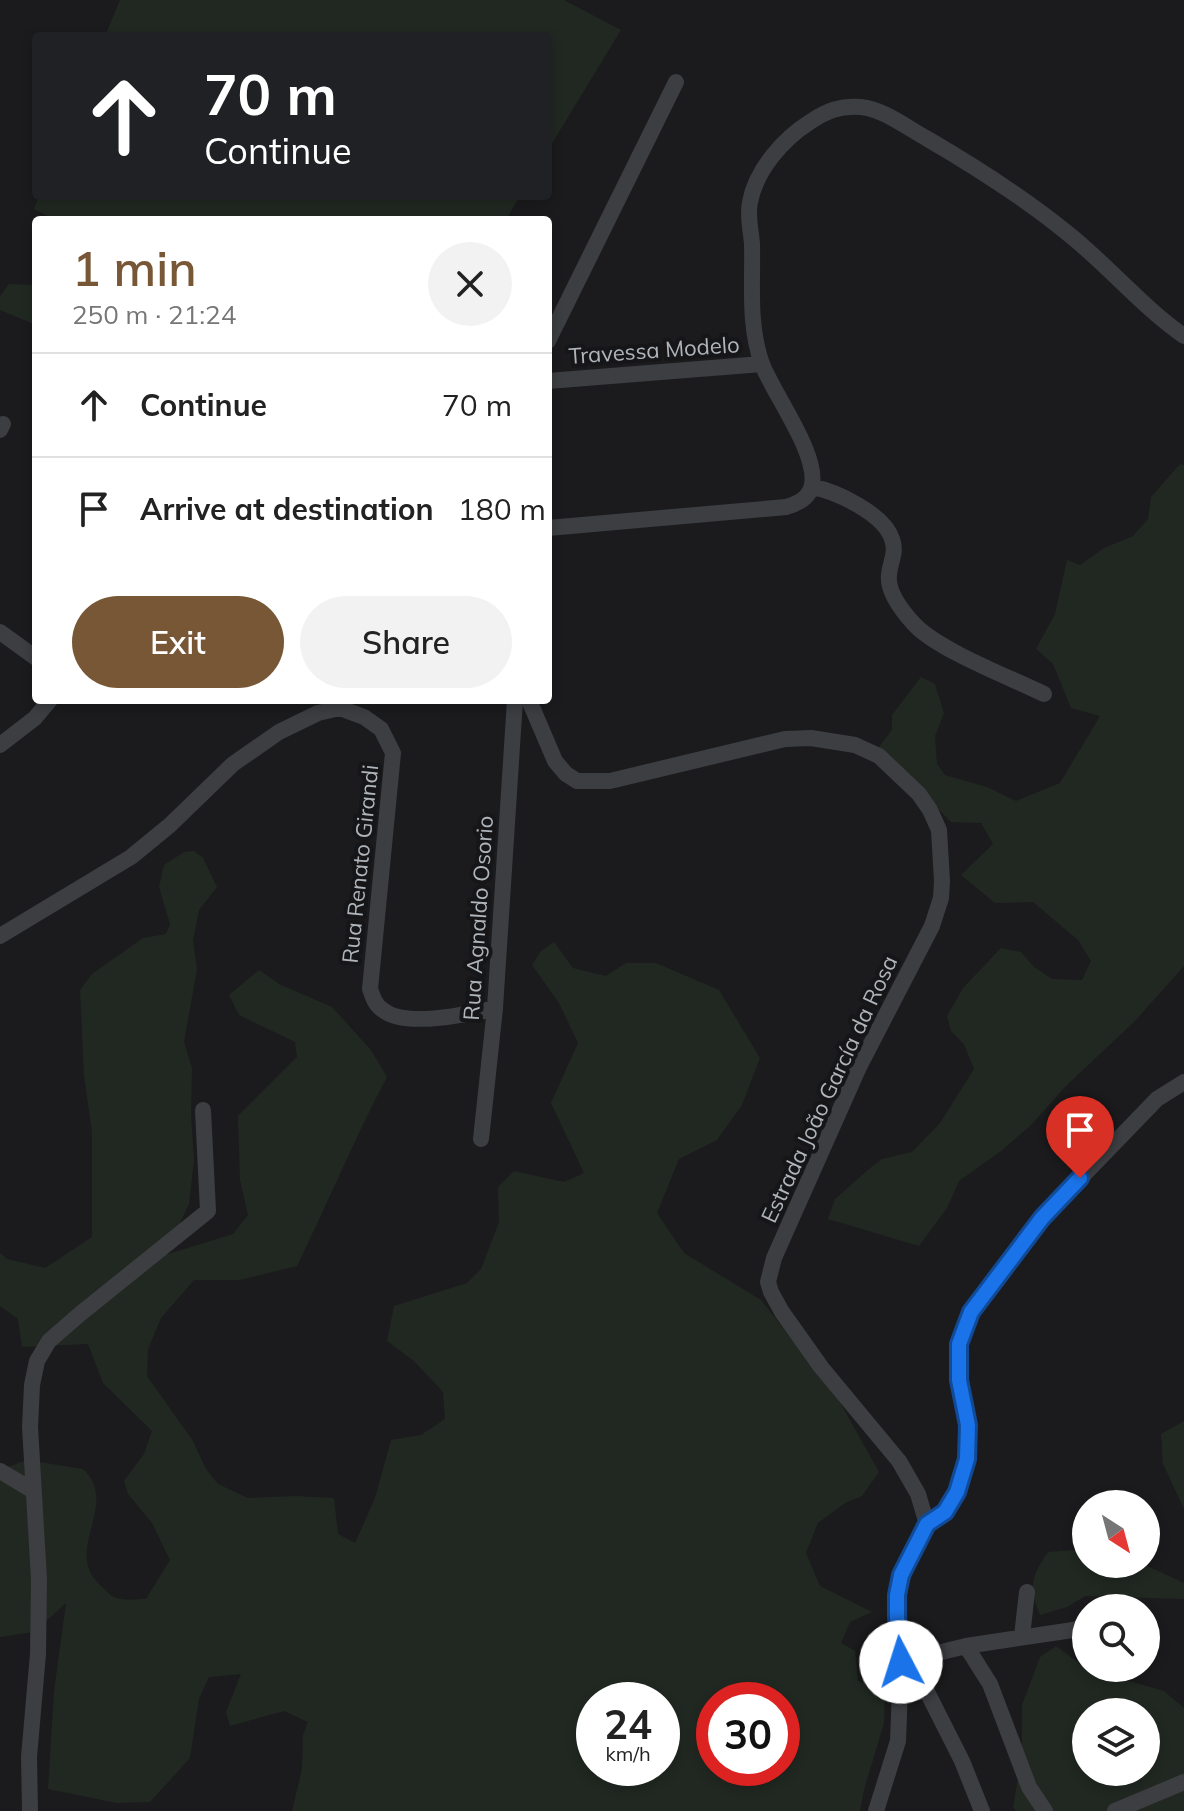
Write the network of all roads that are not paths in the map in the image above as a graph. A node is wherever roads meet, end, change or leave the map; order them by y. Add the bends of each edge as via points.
1 (676, 82) dead end
2 (552, 333) edge
3 (1184, 336) edge
4 (762, 364) junction
5 (552, 381) edge
6 (812, 487) junction
7 (552, 528) edge
8 (0, 632) edge
9 (32, 655) edge
10 (1044, 694) dead end
11 (47, 704) edge
12 (515, 704) edge
13 (531, 704) edge
14 (0, 745) edge
15 (0, 936) edge
16 (495, 1008) junction
17 (1184, 1082) edge
18 (203, 1110) dead end
19 (481, 1139) dead end
20 (0, 1471) edge
21 (32, 1490) junction
22 (927, 1524) junction
23 (1027, 1592) dead end
24 (1072, 1630) edge
25 (1022, 1636) junction
26 (966, 1646) junction
27 (906, 1661) junction
28 (1184, 1782) edge
29 (30, 1811) edge
30 (876, 1811) edge
31 (982, 1811) edge
32 (1045, 1811) edge
33 (1115, 1811) edge

1 - 2 street
3 - 4 street via 1067,232 1013,194 891,119 865,107 845,106 795,132 756,182 749,204 751,303
4 - 5 street, Travessa Modelo
4 - 6 street via 801,439
6 - 7 street via 799,503 786,507
6 - 10 street via 841,494 887,529 895,556 890,589 914,624 932,640
8 - 9 street
11 - 14 street
12 - 16 street, Rua Agnaldo Osorio
13 - 22 street, Estrada João García da Rosa via 555,761 577,781 610,781 785,739 811,738 855,745 879,756 930,810 939,830 942,881 932,926 859,1067 768,1282 821,1367 899,1461
15 - 16 street, Rua Renato Girandi via 131,857 233,764 279,732 340,708 381,729 393,753 370,989 374,1001 397,1017 431,1018
16 - 19 street, Rua Agnaldo Osorio
17 - 22 street via 1157,1099 1042,1218 971,1312 959,1344 967,1459 945,1512
18 - 21 street via 208,1211 49,1341 37,1361 30,1427
20 - 21 street
21 - 29 street via 39,1579
22 - 27 street via 901,1575 897,1595
23 - 25 street
24 - 25 street
25 - 26 street
26 - 27 street
26 - 32 street via 990,1684 1029,1787
27 - 30 street via 898,1741
27 - 31 street via 962,1761
28 - 33 street

